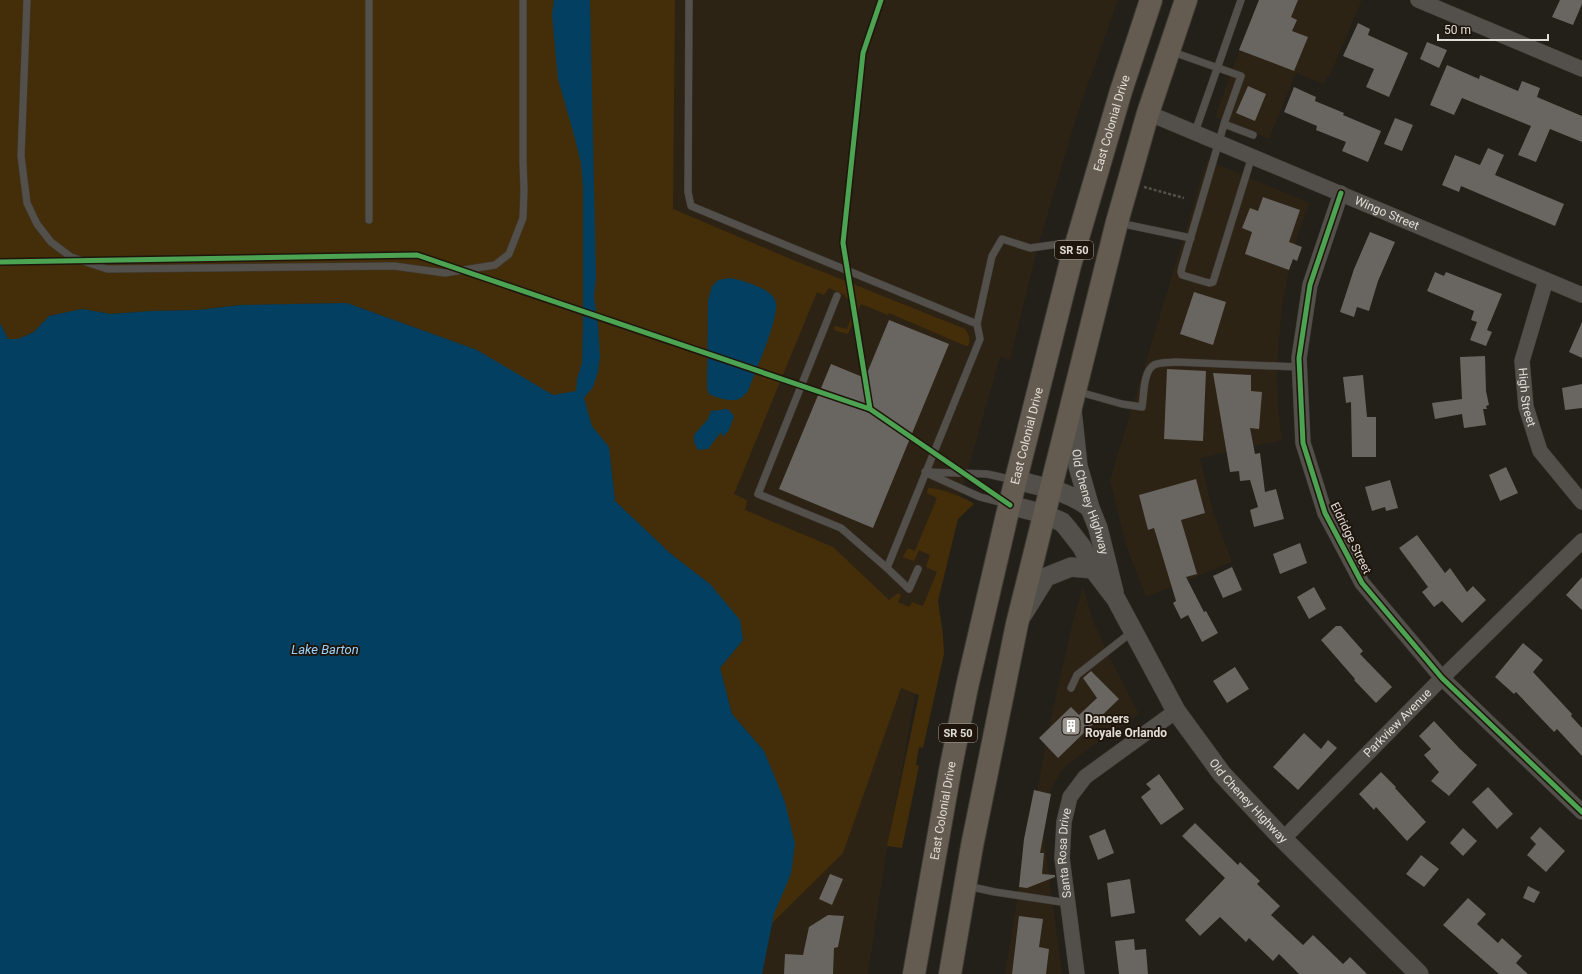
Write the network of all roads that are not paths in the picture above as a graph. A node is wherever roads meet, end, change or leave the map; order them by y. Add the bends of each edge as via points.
1 (27, 0) edge
2 (369, 0) edge
3 (523, 0) edge
4 (689, 0) edge
5 (1151, 0) edge
6 (1186, 0) edge
7 (1241, 0) edge
8 (1418, 0) edge
9 (1169, 51) junction
10 (1218, 68) junction
11 (1582, 69) edge
12 (1148, 113) junction
13 (1224, 124) junction
14 (1195, 132) junction
15 (1253, 136) dead end
16 (1220, 142) junction
17 (1252, 156) junction
18 (1341, 193) junction
19 (369, 220) dead end
20 (1117, 222) junction
21 (1191, 238) junction
22 (1076, 242) junction
23 (1546, 280) junction
24 (837, 296) dead end
25 (1582, 296) edge
26 (977, 324) junction
27 (1299, 366) junction
28 (1073, 397) junction
29 (925, 472) junction
30 (1016, 480) junction
31 (1050, 489) junction
32 (1582, 502) edge
33 (1010, 505) junction
34 (1090, 508) junction
35 (1044, 514) junction
36 (1582, 540) edge
37 (887, 568) junction
38 (918, 569) dead end
39 (1092, 569) junction
40 (1116, 599) junction
41 (1017, 624) junction
42 (1133, 631) junction
43 (1442, 678) junction
44 (1071, 688) dead end
45 (1176, 711) junction
46 (1582, 812) edge
47 (1283, 839) junction
48 (965, 885) junction
49 (1068, 903) junction
50 (914, 974) edge
51 (950, 974) edge
52 (1077, 974) edge
53 (1419, 974) edge

1 - 3 lane via 21,156 27,203 37,224 51,242 71,257 107,269 394,266 445,273 495,265 509,254 523,218
2 - 19 lane
4 - 26 lane via 688,192 691,206
5 - 22 highway, East Colonial Drive / SR 50
6 - 9 highway, SR 50
7 - 10 lane
8 - 11 street
9 - 10 lane
9 - 12 highway, SR 50
10 - 13 lane via 1241,76
10 - 14 lane
12 - 14 street, Wingo Street
12 - 20 highway, SR 50
13 - 15 lane
13 - 16 lane
14 - 16 street, Wingo Street
16 - 17 street, Wingo Street
16 - 21 lane
17 - 18 street, Wingo Street
17 - 21 lane via 1213,282 1182,275
18 - 23 street, Wingo Street
18 - 27 street, Eldridge Street via 1310,285 1298,358
20 - 21 lane
20 - 28 highway, SR 50
22 - 26 lane via 1030,248 1002,239 992,256
22 - 30 highway, East Colonial Drive / SR 50
23 - 25 street, Wingo Street
23 - 32 street, High Street via 1522,361 1526,407 1540,451
24 - 37 lane via 758,494 841,528
26 - 29 lane via 980,339
27 - 28 lane via 1176,362 1159,364 1153,366 1146,375 1142,407
27 - 43 street, Eldridge Street via 1303,443 1325,513 1362,582
28 - 31 highway, SR 50
28 - 34 street, Old Cheney Highway via 1078,466
29 - 30 lane via 987,474
29 - 33 lane via 980,497
29 - 37 lane
30 - 31 street
30 - 33 highway, East Colonial Drive / SR 50
31 - 34 street via 1068,494
31 - 35 highway, SR 50
33 - 35 street, Old Cheney Highway
33 - 50 highway, East Colonial Drive / SR 50 via 966,695 930,875
34 - 40 street, Old Cheney Highway via 1098,528
35 - 39 street, Old Cheney Highway via 1062,522 1082,547
35 - 41 highway, SR 50
36 - 43 street, Parkview Avenue
37 - 38 lane via 909,589
39 - 40 street, Old Cheney Highway
39 - 41 street via 1071,567 1046,577
40 - 42 street, Old Cheney Highway
41 - 48 highway, SR 50
42 - 44 lane via 1077,675
42 - 45 street, Old Cheney Highway
43 - 46 street, Eldridge Street
43 - 47 street, Parkview Avenue
45 - 47 street, Old Cheney Highway via 1222,774
45 - 49 street, Santa Rosa Drive via 1085,777 1070,797 1064,822 1062,858
47 - 53 street, Old Cheney Highway
48 - 49 lane
48 - 51 highway, SR 50
49 - 52 street, Santa Rosa Drive

